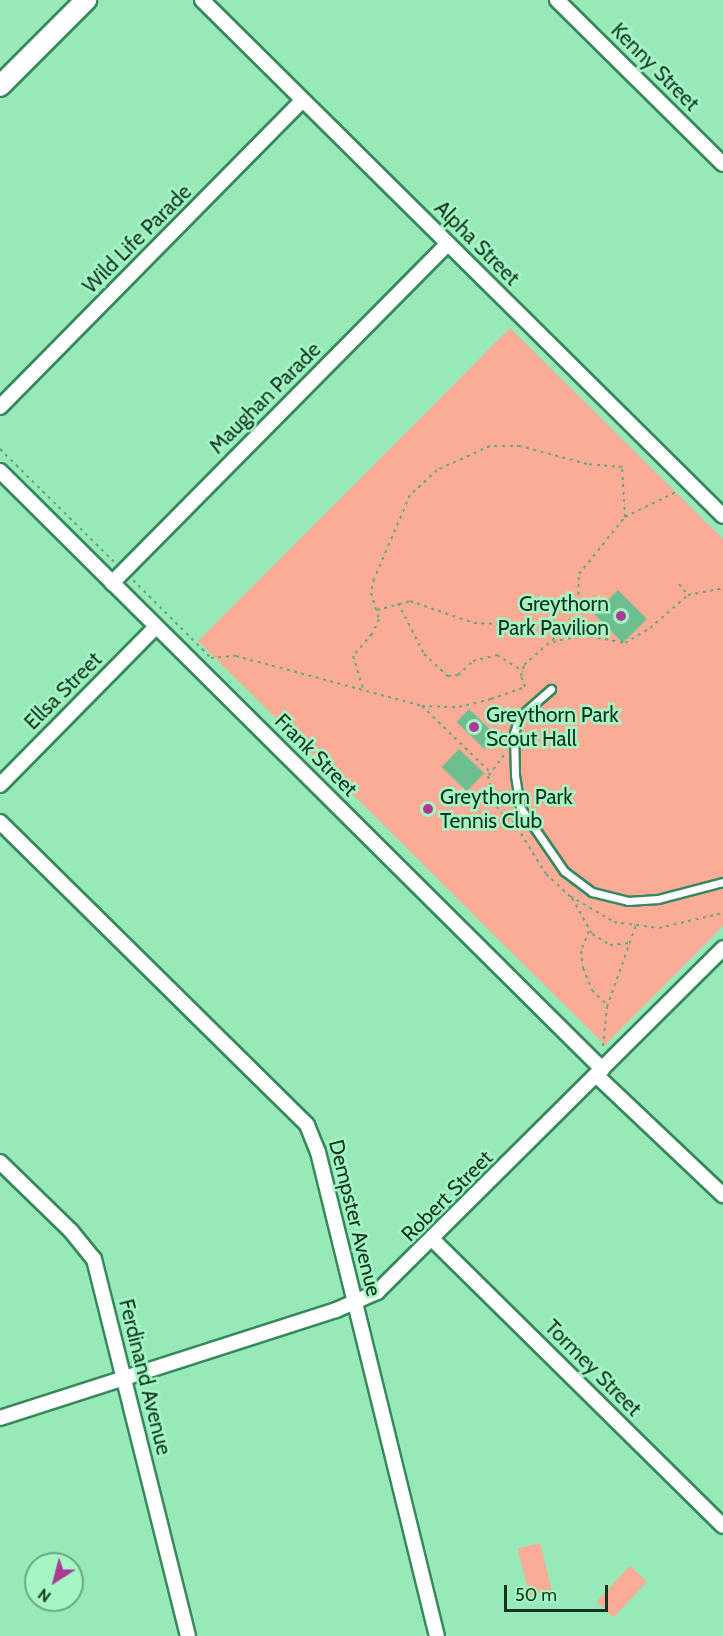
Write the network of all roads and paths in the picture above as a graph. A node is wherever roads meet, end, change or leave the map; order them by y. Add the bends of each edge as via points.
1 (86, 0) edge
2 (202, 0) edge
3 (557, 0) edge
4 (0, 86) edge
5 (303, 100) junction
6 (723, 164) edge
7 (447, 244) junction
8 (0, 407) edge
9 (0, 449) edge
10 (0, 471) edge
11 (678, 491) dead end
12 (625, 516) junction
13 (723, 516) edge
14 (123, 571) junction
15 (112, 583) junction
16 (679, 584) dead end
17 (723, 588) edge
18 (688, 595) junction
19 (398, 603) junction
20 (377, 610) junction
21 (156, 627) junction
22 (567, 627) junction
23 (550, 643) junction
24 (523, 671) junction
25 (552, 688) dead end
26 (363, 689) junction
27 (422, 706) junction
28 (514, 733) junction
29 (490, 772) junction
30 (0, 785) edge
31 (0, 822) edge
32 (723, 882) edge
33 (570, 896) junction
34 (723, 913) edge
35 (636, 926) junction
36 (590, 930) junction
37 (630, 943) junction
38 (723, 948) edge
39 (607, 1005) junction
40 (603, 1050) dead end
41 (599, 1072) junction
42 (0, 1162) edge
43 (723, 1195) edge
44 (433, 1240) junction
45 (355, 1303) junction
46 (124, 1378) junction
47 (0, 1418) edge
48 (723, 1526) edge
49 (188, 1636) edge
50 (437, 1636) edge

1 - 4 main road
2 - 5 street, Alpha Street
3 - 6 street, Kenny Street
5 - 7 street, Alpha Street
5 - 8 street, Wild Life Parade
7 - 13 street, Alpha Street
7 - 14 street, Maughan Parade
9 - 14 path
10 - 15 street, Frank Street
11 - 12 path
12 - 20 path via 622,467 587,464 520,446 489,446 437,470 410,495 374,579 371,594
12 - 22 path via 579,574 578,602
14 - 15 street, Maughan Parade
14 - 26 path via 211,658 236,656
15 - 21 street, Frank Street
16 - 18 path
17 - 18 path
18 - 23 path via 650,628 625,643 583,635
19 - 20 path
19 - 22 path via 434,607 474,623
19 - 24 path via 424,654 448,676 458,675 473,661 496,655
20 - 26 path via 379,619 372,634 352,656
21 - 30 street, Ellsa Street
21 - 41 street, Frank Street
22 - 23 path
23 - 24 path
24 - 27 path via 525,687 508,695 459,707
25 - 28 lane via 519,717
26 - 27 path
27 - 29 path
28 - 29 path via 509,737 505,754
28 - 32 lane via 520,807 552,857 581,885 605,897 644,901
29 - 33 path via 493,800 501,813 513,821 546,874
31 - 45 street, Dempster Avenue via 304,1119 318,1152
33 - 35 path via 614,922
33 - 36 path
34 - 35 path via 659,928
35 - 37 path
36 - 37 path via 610,945
36 - 39 path via 581,951 583,968 592,990
37 - 39 path
38 - 41 street, Robert Street
39 - 40 path
41 - 43 street, Frank Street
41 - 44 street, Robert Street
42 - 46 street, Ferdinand Avenue via 81,1241 94,1259
44 - 45 street, Robert Street via 387,1286
44 - 48 street, Tormey Street
45 - 46 street, Robert Street
45 - 50 street, Dempster Avenue
46 - 47 street, Robert Street
46 - 49 street, Ferdinand Avenue

